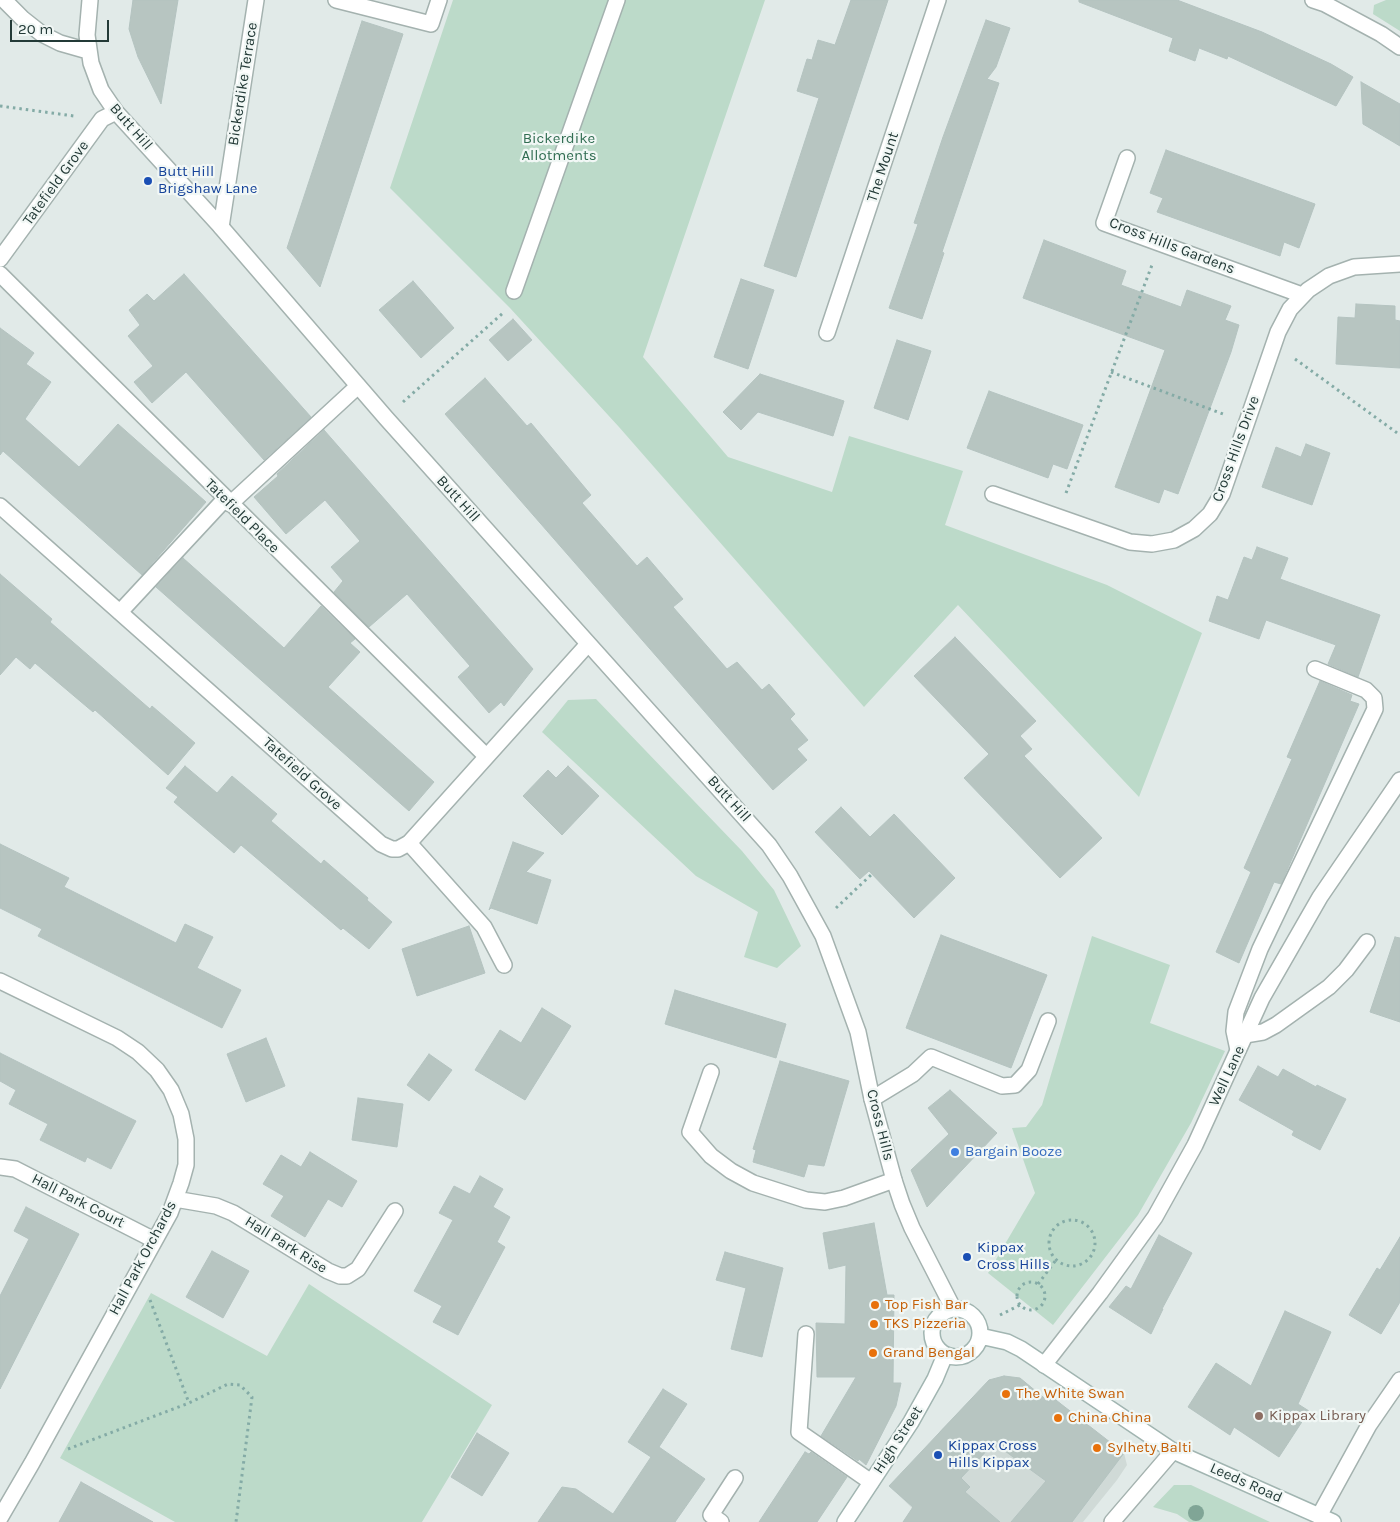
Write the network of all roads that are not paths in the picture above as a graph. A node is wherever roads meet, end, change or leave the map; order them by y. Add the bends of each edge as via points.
1 (4, 0) edge
2 (90, 0) edge
3 (256, 0) edge
4 (336, 0) edge
5 (439, 0) edge
6 (617, 0) edge
7 (938, 0) edge
8 (1344, 0) edge
9 (1319, 2) edge
10 (1400, 47) edge
11 (90, 57) junction
12 (116, 112) junction
13 (1127, 158) dead end
14 (221, 227) junction
15 (0, 260) edge
16 (1400, 264) edge
17 (0, 274) edge
18 (514, 291) road end
19 (1302, 296) junction
20 (827, 334) dead end
21 (358, 386) junction
22 (993, 494) dead end
23 (228, 501) junction
24 (0, 506) edge
25 (120, 612) junction
26 (588, 644) junction
27 (1315, 669) dead end
28 (486, 756) junction
29 (1400, 780) edge
30 (409, 843) junction
31 (823, 936) joint
32 (1367, 942) dead end
33 (504, 965) dead end
34 (0, 981) edge
35 (1048, 1021) dead end
36 (1245, 1035) junction
37 (1238, 1050) junction
38 (711, 1072) dead end
39 (872, 1099) junction
40 (0, 1167) edge
41 (894, 1180) junction
42 (175, 1200) junction
43 (395, 1211) dead end
44 (154, 1240) junction
45 (953, 1308) junction
46 (806, 1334) dead end
47 (980, 1336) junction
48 (945, 1355) junction
49 (1044, 1365) junction
50 (1400, 1380) edge
51 (1173, 1451) junction
52 (735, 1478) dead end
53 (871, 1482) junction
54 (1319, 1516) junction
55 (0, 1518) edge
56 (721, 1522) edge
57 (844, 1522) edge
58 (1112, 1522) edge
59 (1333, 1522) edge

1 - 11 street via 42,34
2 - 11 street, Butt Hill via 87,35
3 - 14 street, Bickerdike Terrace
4 - 5 street via 431,24
6 - 18 street
7 - 20 street, The Mount
8 - 9 street
9 - 10 street
11 - 12 street, Butt Hill via 101,90
12 - 14 street, Butt Hill
12 - 15 street, Tatefield Grove via 102,119
13 - 19 street, Cross Hills Gardens via 1104,223
14 - 21 street, Butt Hill
16 - 19 street, Cross Hills Drive via 1354,267 1329,276
17 - 23 street, Tatefield Place
19 - 22 street, Cross Hills Drive via 1290,309 1278,332 1222,494 1210,514 1194,529 1174,540 1152,544 1130,542
21 - 23 street
21 - 26 street, Butt Hill
23 - 25 street
23 - 28 street, Tatefield Place
24 - 25 street, Tatefield Grove
25 - 30 street, Tatefield Grove via 386,848 398,849
26 - 28 street
26 - 31 street, Butt Hill via 769,844
27 - 37 street via 1366,690 1374,698 1375,709 1260,950 1236,1012 1234,1031
28 - 30 street
29 - 36 street, Well Lane via 1320,897 1262,998
30 - 33 street via 484,927
31 - 39 street, Cross Hills via 858,1032
32 - 36 street via 1329,987 1276,1025 1263,1032
34 - 42 street, Hall Park Orchards via 118,1038 157,1070 171,1090 181,1114 186,1139 186,1165
35 - 39 street via 1029,1070 1015,1085 1002,1086 931,1057 914,1074
36 - 37 street, Well Lane
37 - 49 street, Well Lane via 1195,1146 1155,1217
38 - 41 street via 690,1132 711,1156 731,1171 753,1183 797,1198 826,1202
39 - 41 street, Cross Hills
40 - 44 street, Hall Park Court via 15,1169
41 - 45 street, Cross Hills via 912,1228
42 - 43 street, Hall Park Rise via 216,1206 234,1213 328,1272 340,1276 347,1276 358,1269
42 - 44 street, Hall Park Orchards
44 - 55 street, Hall Park Orchards
45 - 47 street via 973,1316 979,1325
45 - 48 street via 934,1321 932,1332 934,1344
46 - 53 street via 799,1432
47 - 48 street via 978,1345 963,1357
47 - 49 street, Leeds Road via 1013,1345
48 - 53 street, High Street via 912,1422
49 - 51 street, Leeds Road
50 - 54 street via 1369,1426
51 - 54 street, Leeds Road
51 - 58 street
52 - 56 street via 711,1515
53 - 57 street, High Street
54 - 59 street, Leeds Road

